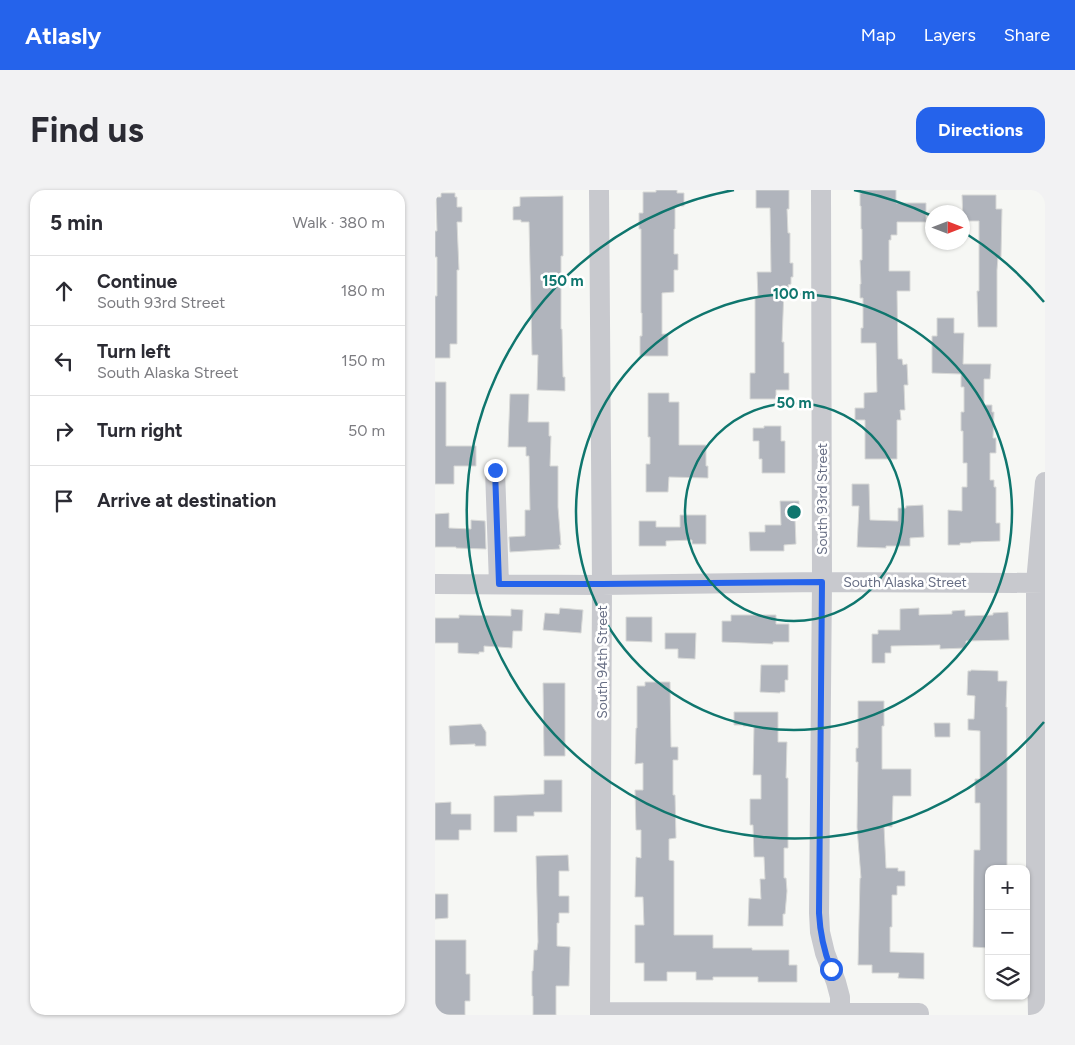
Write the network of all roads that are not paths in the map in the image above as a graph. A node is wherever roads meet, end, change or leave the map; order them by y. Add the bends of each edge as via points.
1 (599, 190) edge
2 (821, 190) edge
3 (495, 470) dead end
4 (1045, 482) edge
5 (822, 582) junction
6 (1041, 583) edge
7 (435, 584) edge
8 (499, 584) junction
9 (602, 584) junction
10 (1041, 803) edge
11 (1041, 907) edge
12 (919, 1013) dead end
13 (600, 1014) edge
14 (840, 1014) edge
15 (1038, 1015) edge

1 - 9 street, South 94th Street
2 - 5 street, South 93rd Street
3 - 8 street
4 - 6 street
5 - 6 street, South Alaska Street
5 - 9 street, South Alaska Street
5 - 14 street, South 93rd Street via 819,913 825,953 840,997
6 - 10 street
7 - 8 street, South Alaska Street
8 - 9 street, South Alaska Street
9 - 13 street, South 94th Street
10 - 11 street
11 - 15 street
12 - 14 street
13 - 14 street

